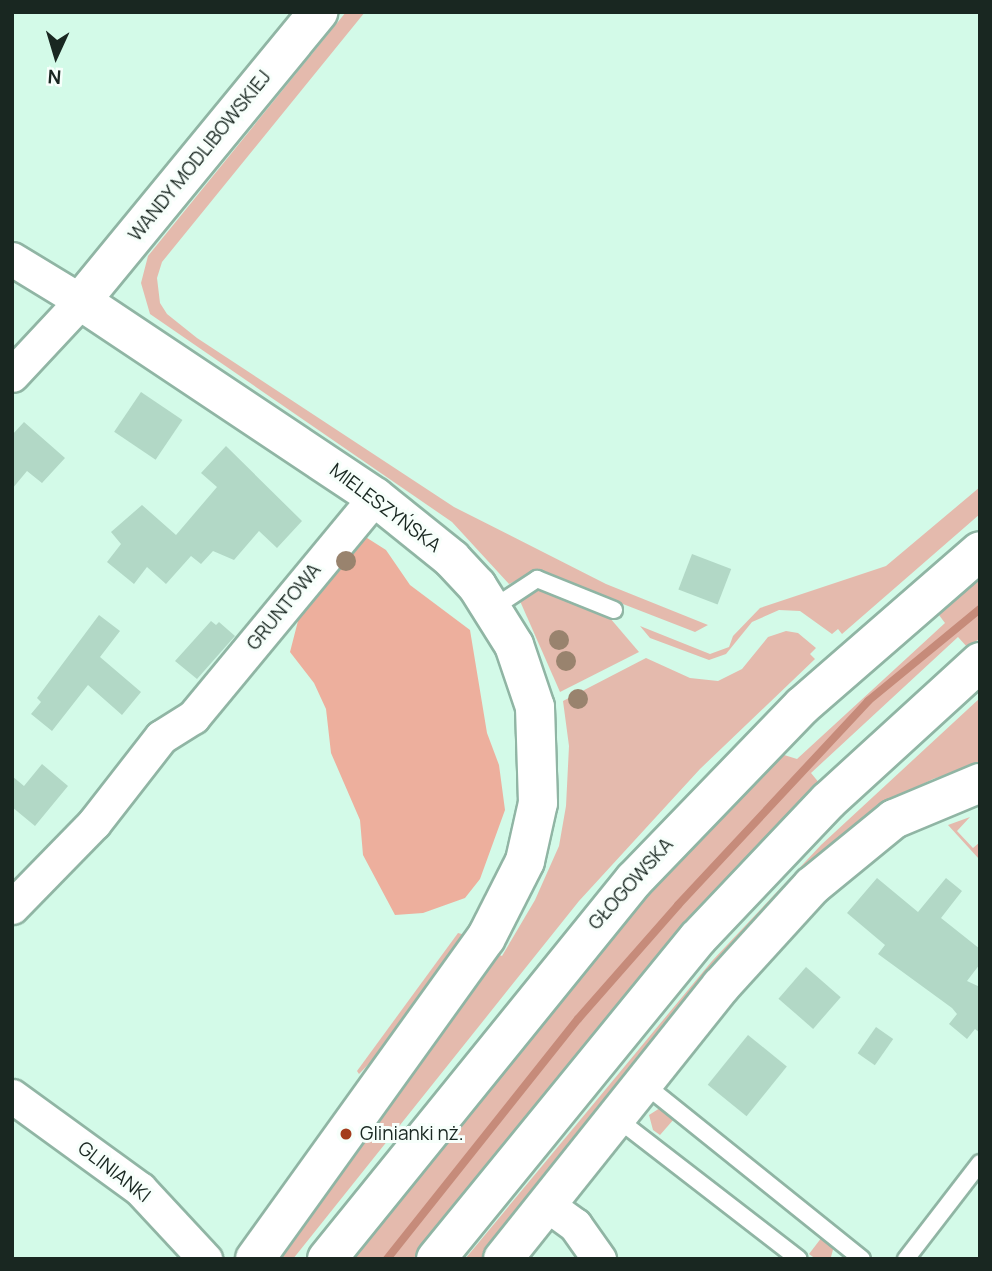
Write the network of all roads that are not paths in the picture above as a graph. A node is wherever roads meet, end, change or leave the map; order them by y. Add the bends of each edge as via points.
1 (318, 12) edge
2 (12, 259) edge
3 (81, 301) junction
4 (12, 375) edge
5 (375, 496) junction
6 (980, 551) edge
7 (493, 608) junction
8 (614, 610) dead end
9 (980, 662) edge
10 (980, 783) edge
11 (12, 907) edge
12 (643, 1083) junction
13 (12, 1096) edge
14 (615, 1117) junction
15 (980, 1163) edge
16 (546, 1204) junction
17 (591, 1245) edge
18 (205, 1259) edge
19 (255, 1259) edge
20 (327, 1259) edge
21 (436, 1259) edge
22 (503, 1259) edge
23 (799, 1259) edge
24 (862, 1259) edge
25 (906, 1259) edge

1 - 3 street, WANDY MODLIBOWSKIEJ
2 - 3 street, MIELESZYŃSKA
3 - 4 street
3 - 5 street, MIELESZYŃSKA
5 - 7 street, MIELESZYŃSKA via 452,559
5 - 11 street, GRUNTOWA via 193,717 161,737 115,798
6 - 20 street, GŁOGOWSKA via 802,706 642,871
7 - 8 lane via 537,579
7 - 19 street, MIELESZYŃSKA via 514,645 535,707 538,803 528,850 510,895 475,954
9 - 21 street via 828,801 698,938
10 - 12 street via 894,818 842,857 730,976
12 - 14 street
12 - 24 lane
13 - 18 street, GLINIANKI via 140,1189
14 - 16 street
14 - 23 lane
15 - 25 lane
16 - 17 street
16 - 22 street

